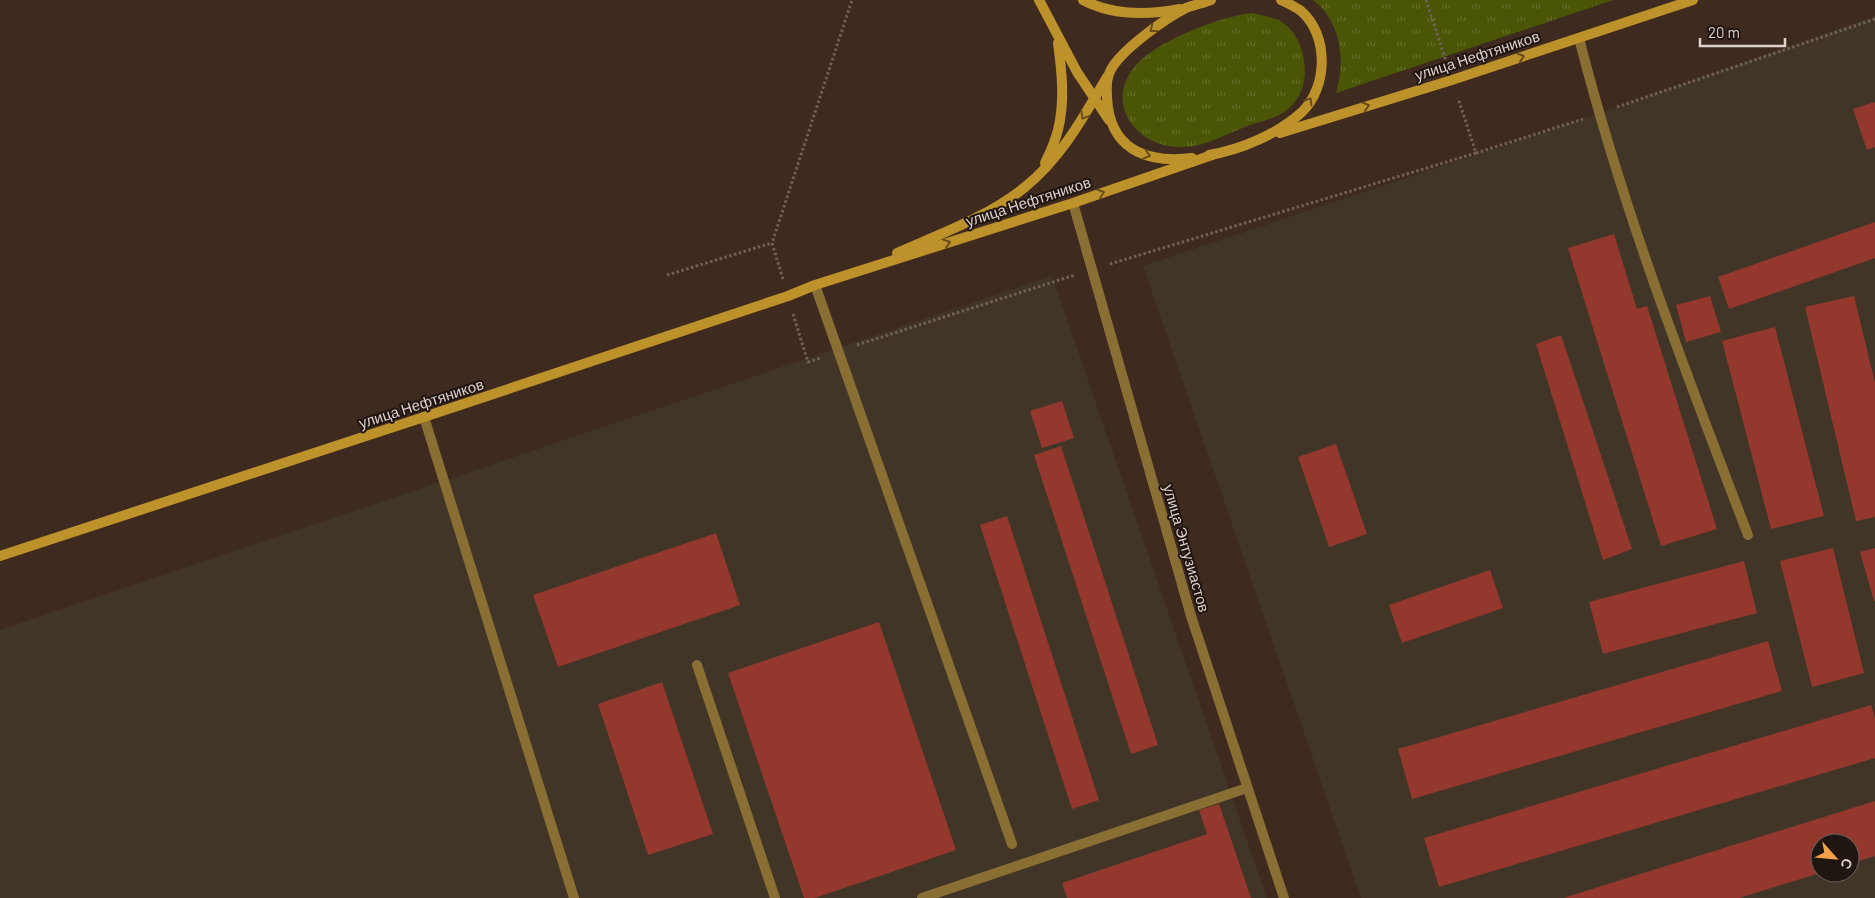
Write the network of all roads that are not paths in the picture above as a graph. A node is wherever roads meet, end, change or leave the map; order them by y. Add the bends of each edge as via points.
1 (1039, 0) edge
2 (1083, 0) edge
3 (1211, 0) edge
4 (1281, 0) edge
5 (1693, 0) edge
6 (1186, 8) junction
7 (1057, 37) junction
8 (1579, 38) junction
9 (1109, 74) junction
10 (1094, 99) junction
11 (1113, 126) junction
12 (1269, 136) junction
13 (1215, 154) junction
14 (1042, 171) junction
15 (1073, 203) junction
16 (850, 274) junction
17 (814, 285) junction
18 (424, 418) junction
19 (1748, 535) dead end
20 (0, 556) edge
21 (697, 665) dead end
22 (1247, 788) junction
23 (1012, 844) dead end
24 (574, 898) edge
25 (775, 898) edge
26 (922, 898) edge
27 (1284, 898) edge

1 - 7 main road
2 - 6 main road via 1107,10 1147,14
3 - 6 main road, улица Нефтяников
12 -> 4 main road, улица Нефтяников via 1303,111 1318,86 1321,71 1319,39 1311,23 1301,11
5 - 8 main road, улица Нефтяников
6 -> 9 main road, улица Нефтяников via 1132,46
7 - 10 main road
7 - 14 main road via 1061,114 1058,131
12 -> 8 main road, улица Нефтяников
8 - 19 street via 1598,114 1669,329
9 - 10 main road, улица Нефтяников
9 - 11 main road, улица Нефтяников via 1107,99
10 - 11 main road
10 -> 14 main road, улица Нефтяников via 1066,144
11 -> 13 main road, улица Нефтяников via 1121,139 1144,155 1172,160
12 - 13 main road, улица Нефтяников
15 -> 13 main road, улица Нефтяников
14 - 16 main road, улица Нефтяников via 1025,187 962,224
16 -> 15 main road, улица Нефтяников
15 - 22 street, улица Энтузиастов via 1190,616
16 - 17 main road, улица Нефтяников
17 - 18 main road, улица Нефтяников
17 - 23 street
18 - 20 main road, улица Нефтяников
18 - 24 street
21 - 25 street
22 - 26 street
22 - 27 street, улица Энтузиастов

